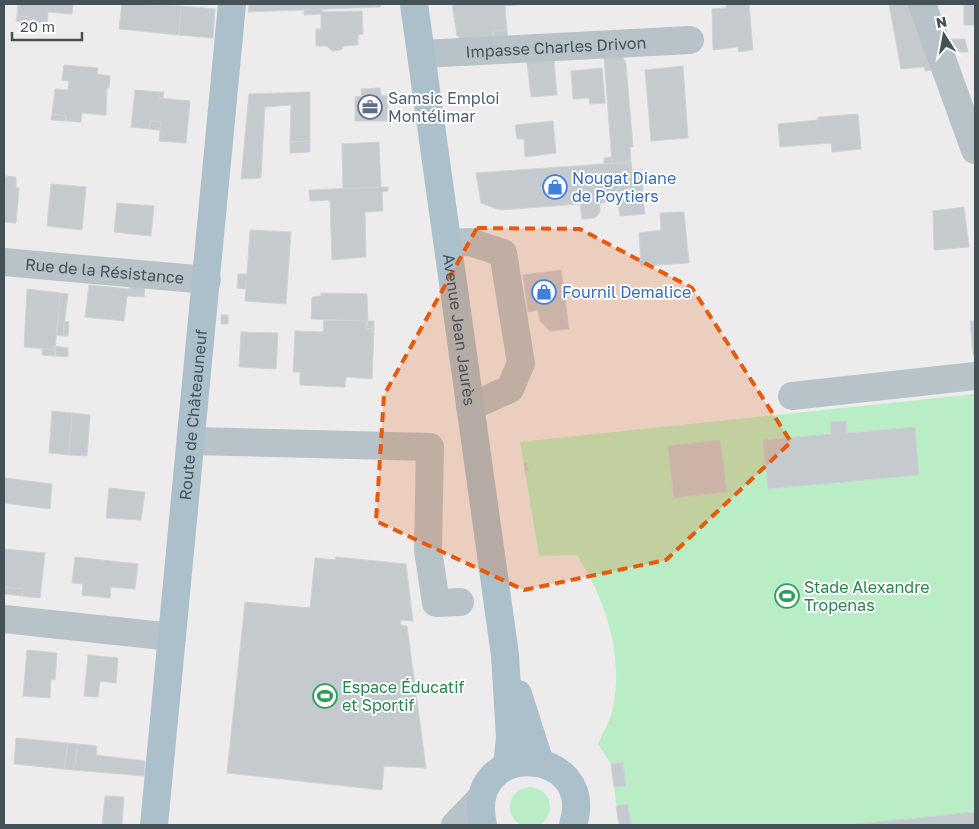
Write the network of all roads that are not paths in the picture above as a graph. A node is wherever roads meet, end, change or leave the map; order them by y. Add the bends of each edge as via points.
1 (232, 4) edge
2 (414, 4) edge
3 (922, 4) edge
4 (690, 40) dead end
5 (422, 54) junction
6 (975, 150) edge
7 (448, 243) junction
8 (4, 262) edge
9 (207, 280) junction
10 (975, 376) edge
11 (792, 396) dead end
12 (470, 407) junction
13 (192, 440) junction
14 (460, 602) dead end
15 (4, 619) edge
16 (172, 637) junction
17 (505, 655) junction
18 (540, 763) junction
19 (507, 766) junction
20 (481, 798) junction
21 (154, 825) edge
22 (455, 825) edge
23 (483, 825) edge
24 (572, 825) edge

1 - 9 main road, Route de Châteauneuf
2 - 5 main road, Avenue Jean Jaurès
3 - 6 street
4 - 5 street, Impasse Charles Drivon
5 - 7 main road, Avenue Jean Jaurès
7 - 12 main road, Avenue Jean Jaurès
7 - 12 street via 470,242 503,253 521,363 510,390
8 - 9 street, Rue de la Résistance
9 - 13 main road, Route de Châteauneuf
10 - 11 street
12 - 17 main road, Avenue Jean Jaurès
13 - 14 street via 430,447 428,550 436,603
13 - 16 main road, Route de Châteauneuf
15 - 16 street
16 - 21 main road, Route de Châteauneuf
17 - 18 main road, Avenue Jean Jaurès
17 - 19 main road, Avenue Jean Jaurès via 510,738
18 - 19 main road via 521,762
18 - 24 main road via 562,774 571,786 576,815
19 - 20 main road via 486,785
20 - 22 street
20 - 23 main road

